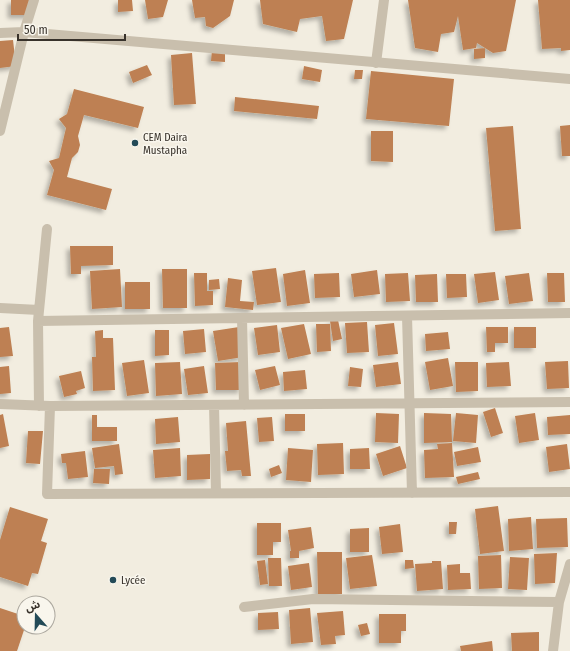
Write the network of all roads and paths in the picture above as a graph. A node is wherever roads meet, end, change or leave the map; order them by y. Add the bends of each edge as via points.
1 (34, 0) edge
2 (384, 0) edge
3 (24, 32) junction
4 (0, 33) edge
5 (376, 62) junction
6 (570, 79) edge
7 (0, 131) edge
8 (47, 229) dead end
9 (0, 308) edge
10 (39, 310) junction
11 (570, 313) edge
12 (407, 316) junction
13 (242, 318) junction
14 (38, 321) junction
15 (570, 402) edge
16 (410, 403) junction
17 (0, 404) edge
18 (214, 405) junction
19 (244, 405) junction
20 (39, 406) junction
21 (50, 406) junction
22 (570, 492) edge
23 (216, 493) junction
24 (412, 493) junction
25 (570, 564) edge
26 (559, 602) junction
27 (244, 607) dead end
28 (553, 651) edge

1 - 3 street
2 - 5 street
3 - 4 street
3 - 5 street
3 - 7 street
5 - 6 street
8 - 10 street
9 - 10 street
10 - 14 street
11 - 12 street
12 - 13 street
12 - 16 street
13 - 14 street
13 - 19 street
14 - 20 street
15 - 16 street
16 - 19 street
16 - 24 street
17 - 20 street
18 - 19 street
18 - 21 street
18 - 23 street
20 - 21 street
21 - 23 street via 47,494
22 - 24 street
23 - 24 street
25 - 26 street
26 - 27 street via 313,599
26 - 28 street

